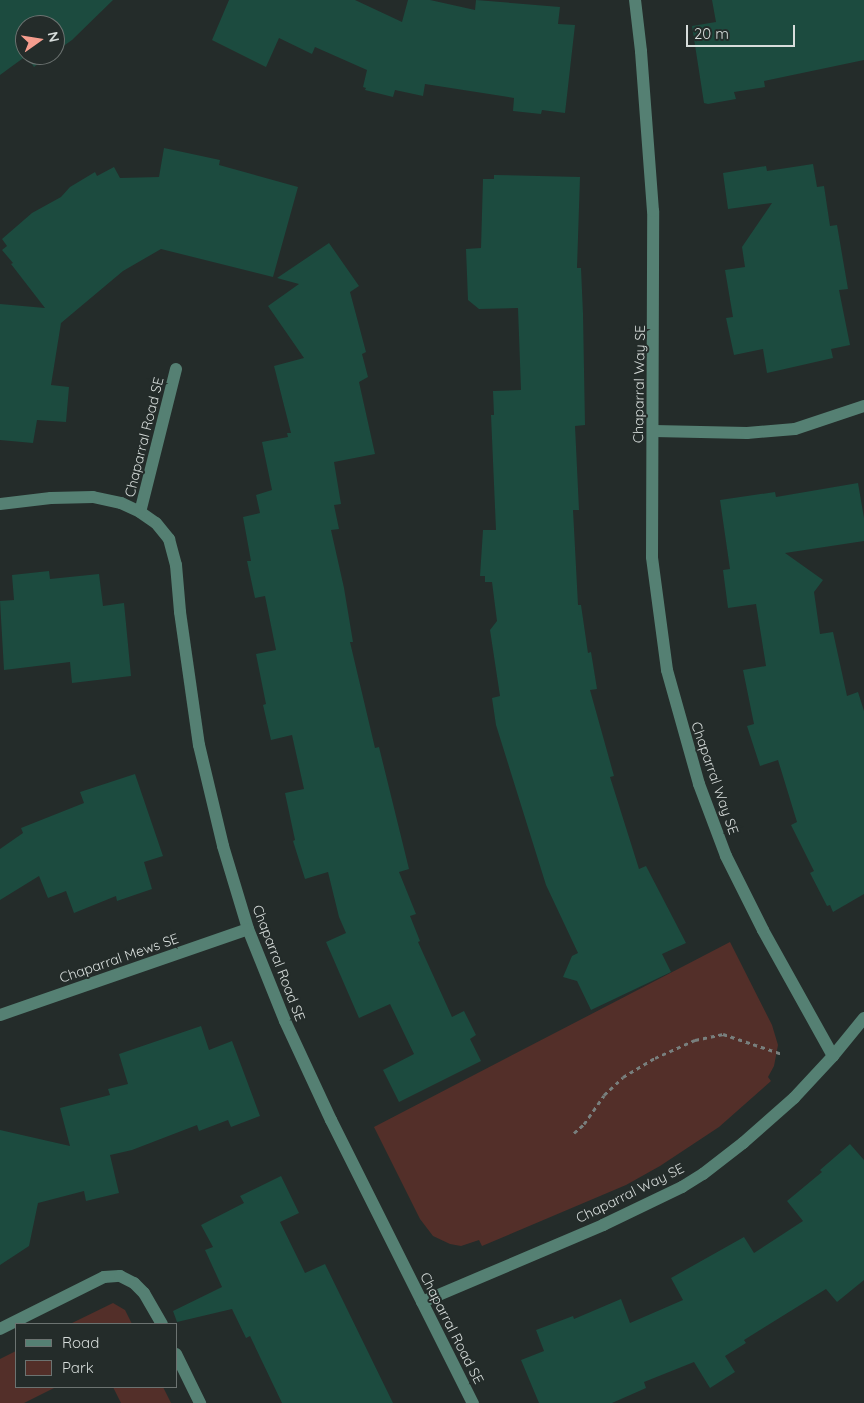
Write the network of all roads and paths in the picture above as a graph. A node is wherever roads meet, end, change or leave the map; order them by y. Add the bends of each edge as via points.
1 (634, 0) edge
2 (176, 369) dead end
3 (864, 406) edge
4 (654, 431) junction
5 (0, 504) edge
6 (140, 512) junction
7 (248, 929) junction
8 (0, 1015) edge
9 (864, 1018) edge
10 (782, 1054) dead end
11 (833, 1056) junction
12 (574, 1133) dead end
13 (422, 1302) junction
14 (161, 1323) edge
15 (0, 1329) edge
16 (178, 1358) edge
17 (200, 1403) edge
18 (473, 1403) edge

1 - 4 street, Chaparral Way SE via 654,211
2 - 6 street, Chaparral Road SE
3 - 4 street via 795,429 747,433
4 - 11 street, Chaparral Way SE via 654,574 667,670 682,727 726,856 762,930
5 - 6 street, Chaparral Road SE via 93,497 121,503
6 - 7 street, Chaparral Road SE via 156,523 169,539 176,565 199,745
7 - 8 street, Chaparral Mews SE
7 - 13 street, Chaparral Road SE via 330,1120
9 - 11 street
10 - 12 path via 724,1034 695,1040 623,1077
11 - 13 street, Chaparral Way SE via 794,1098 710,1169 682,1187 603,1225
13 - 18 street, Chaparral Road SE
14 - 15 street via 144,1293 120,1276 104,1277
16 - 17 street

